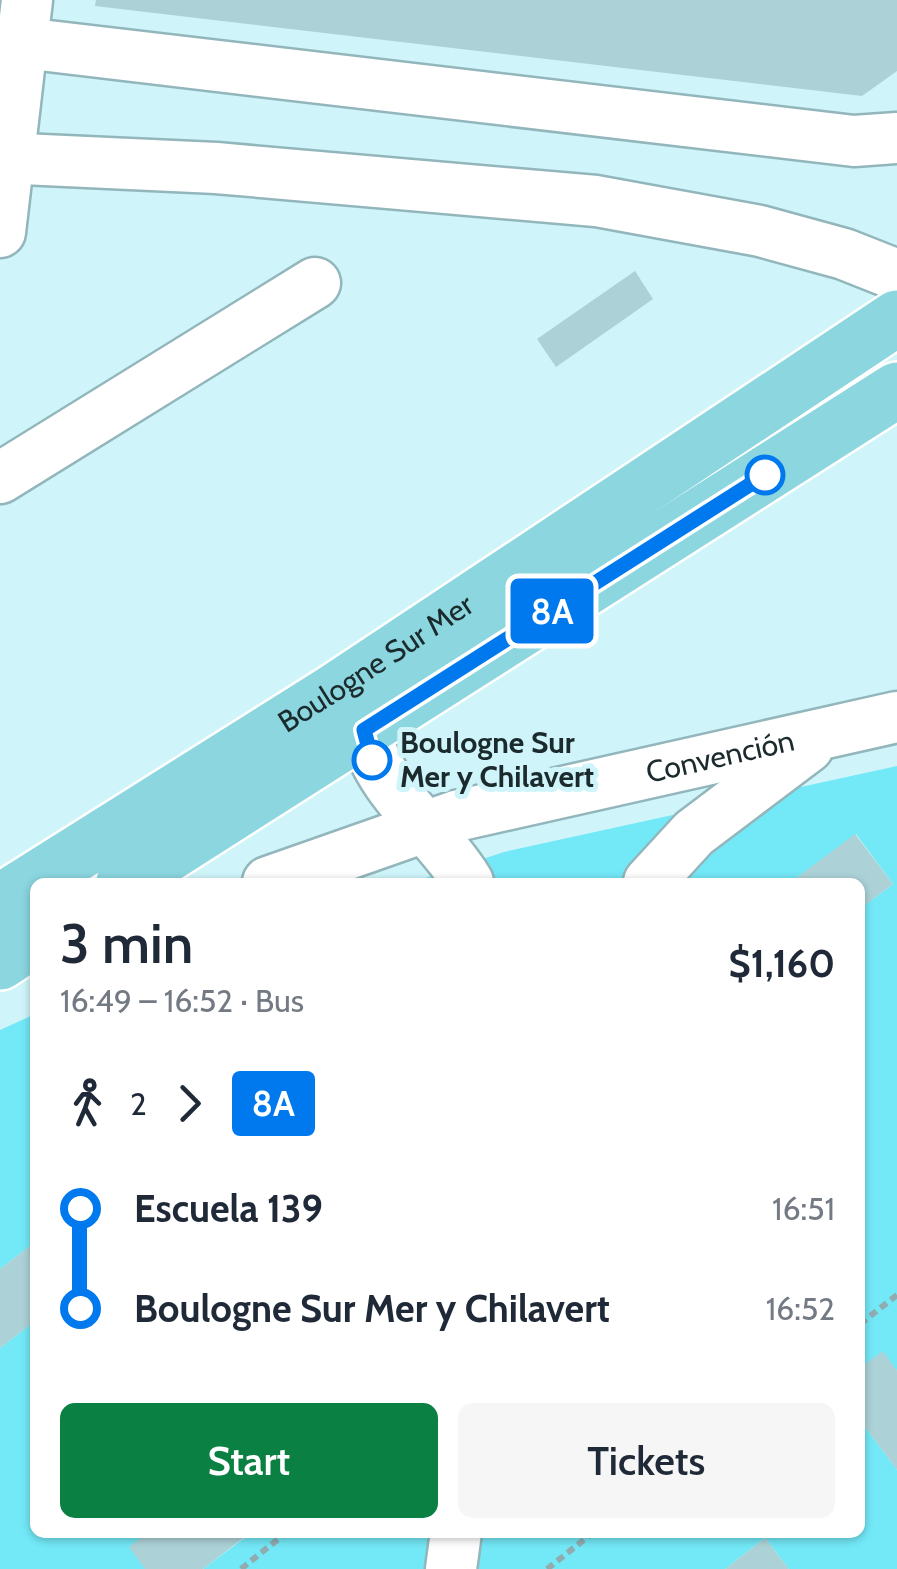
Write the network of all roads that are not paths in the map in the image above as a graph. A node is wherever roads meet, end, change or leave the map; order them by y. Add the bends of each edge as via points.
1 (25, 21) edge
2 (897, 138) edge
3 (4, 158) edge
4 (0, 232) edge
5 (897, 275) edge
6 (315, 283) dead end
7 (897, 318) edge
8 (897, 390) edge
9 (0, 478) edge
10 (897, 717) edge
11 (364, 730) junction
12 (830, 732) junction
13 (427, 827) junction
14 (38, 878) edge
15 (130, 878) edge
16 (279, 878) edge
17 (465, 878) edge
18 (653, 878) edge
19 (30, 883) edge
20 (0, 902) edge
21 (30, 942) edge
22 (0, 962) edge

1 - 2 street via 854,140
1 - 3 street
3 - 4 street
3 - 5 street via 216,168 596,201 760,232
6 - 9 street
7 - 14 main road, Boulogne Sur Mer via 337,690
8 - 11 main road, Boulogne Sur Mer
10 - 12 street, Convención
11 - 13 street via 370,758
11 - 15 main road, Boulogne Sur Mer
12 - 13 street, Convención
12 - 18 street via 694,833
13 - 16 street, Convención
13 - 17 street
19 - 20 main road, Boulogne Sur Mer
21 - 22 main road

